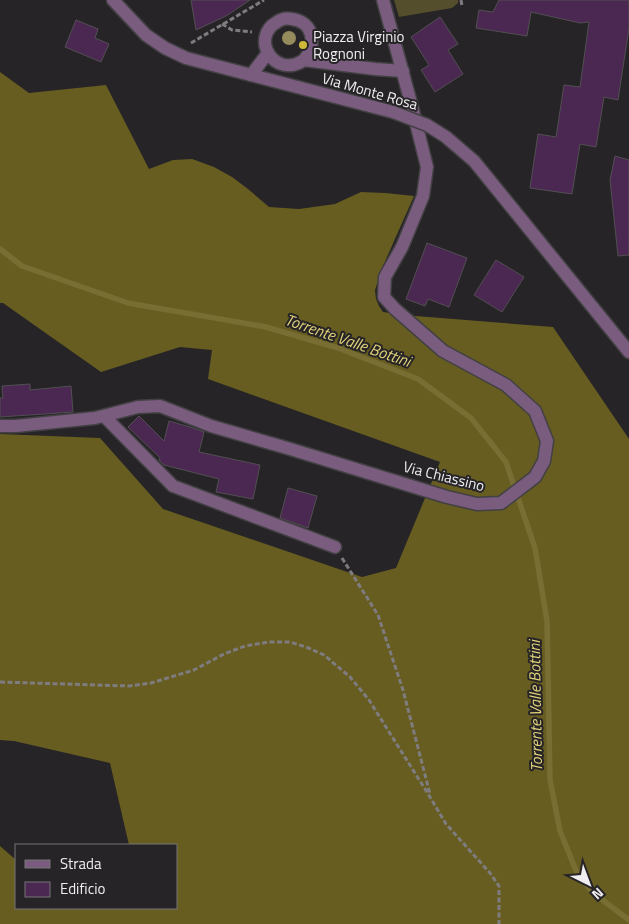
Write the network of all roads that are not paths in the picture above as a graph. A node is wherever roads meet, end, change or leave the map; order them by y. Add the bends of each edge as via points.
1 (112, 0) edge
2 (383, 0) edge
3 (268, 53) junction
4 (304, 60) junction
5 (403, 71) junction
6 (251, 75) junction
7 (629, 352) edge
8 (104, 416) junction
9 (0, 426) edge
10 (335, 547) road end

1 - 6 street, Via Monte Rosa via 146,35 165,48 186,58
2 - 5 street
3 - 4 street via 274,61 286,66
3 - 4 street via 265,44 268,31 290,14 307,27 312,39 311,50
3 - 6 street
4 - 5 street
5 - 8 street, Via Chiassino via 427,167 423,196 402,247 384,277 384,297 443,351 506,385 535,411 547,441 544,460 535,477 501,503 477,504 211,426 160,406 138,407
6 - 7 street, Via Monte Rosa, bridge via 393,112 427,125 446,137 474,161
8 - 9 street, Via Chiassino
8 - 10 street via 173,486

